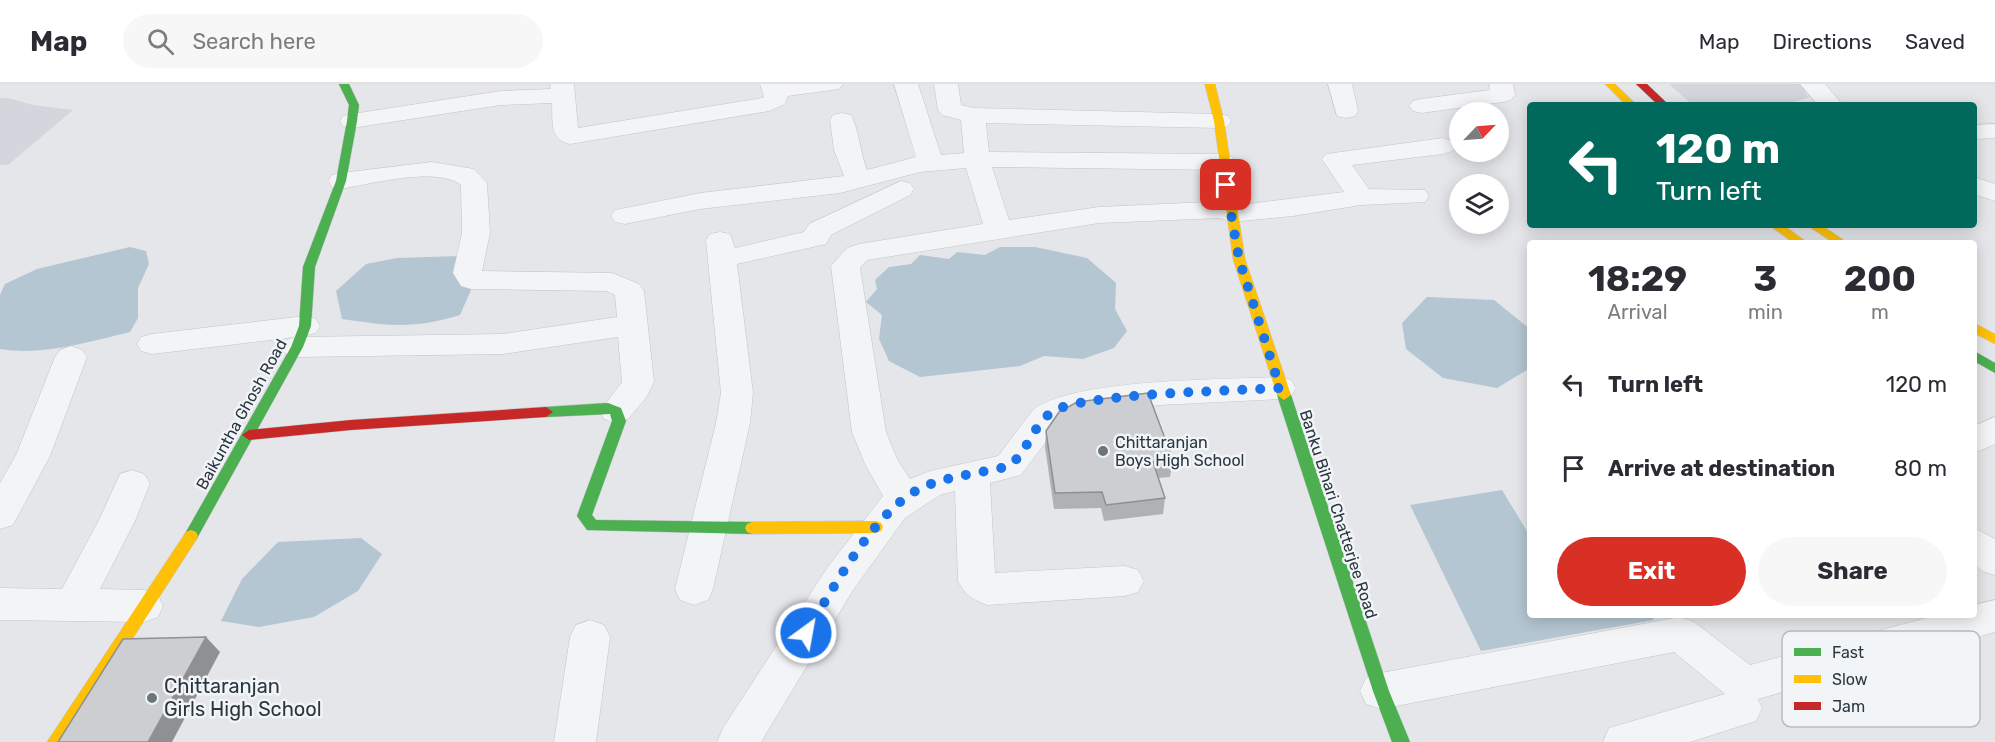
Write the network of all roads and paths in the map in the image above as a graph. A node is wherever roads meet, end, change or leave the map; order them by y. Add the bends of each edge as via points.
1 (831, 84) edge
2 (906, 84) edge
3 (946, 84) edge
4 (1210, 84) edge
5 (1340, 84) edge
6 (1501, 84) edge
7 (1610, 84) edge
8 (1641, 84) edge
9 (1812, 84) edge
10 (350, 85) edge
11 (774, 87) edge
12 (567, 88) edge
13 (506, 91) edge
14 (1629, 102) edge
15 (1661, 102) edge
16 (1828, 102) edge
17 (1421, 106) dead end
18 (1346, 111) dead end
19 (973, 115) junction
20 (842, 120) dead end
21 (352, 121) junction
22 (1219, 121) junction
23 (1995, 131) edge
24 (1977, 132) edge
25 (1443, 146) dead end
26 (977, 161) junction
27 (1223, 162) junction
28 (932, 163) junction
29 (858, 180) junction
30 (341, 181) junction
31 (1977, 187) edge
32 (901, 189) dead end
33 (1995, 193) edge
34 (1416, 196) dead end
35 (1361, 197) junction
36 (1230, 211) junction
37 (625, 216) dead end
38 (1780, 228) edge
39 (1819, 228) edge
40 (998, 230) junction
41 (1798, 240) edge
42 (1837, 240) edge
43 (632, 325) junction
44 (1977, 329) edge
45 (301, 336) junction
46 (1995, 340) edge
47 (152, 344) dead end
48 (70, 357) dead end
49 (1977, 357) edge
50 (1995, 369) edge
51 (1280, 388) junction
52 (616, 411) junction
53 (1995, 429) edge
54 (249, 435) junction
55 (1977, 439) edge
56 (972, 474) junction
57 (132, 483) dead end
58 (903, 498) junction
59 (0, 515) edge
60 (876, 527) junction
61 (709, 528) junction
62 (1977, 545) edge
63 (1995, 560) edge
64 (1125, 581) dead end
65 (694, 589) dead end
66 (0, 604) edge
67 (74, 605) junction
68 (144, 606) junction
69 (1995, 616) edge
70 (1940, 631) edge
71 (590, 637) dead end
72 (1782, 675) edge
73 (1381, 691) junction
74 (1741, 708) dead end
75 (56, 742) edge
76 (575, 742) edge
77 (738, 742) edge
78 (1401, 742) edge
79 (1624, 742) edge

1 - 11 street
2 - 28 street
3 - 19 street via 950,110
4 - 22 street, Banku Bihari Chatterjee Road
5 - 18 street
6 - 17 street via 1503,95
7 - 14 street
8 - 15 street
9 - 16 street
10 - 21 street, Baikuntha Ghosh Road
11 - 12 street via 777,99 770,104 570,137 566,135
12 - 13 street
13 - 21 street
19 - 22 street
19 - 26 street
20 - 29 street via 846,150
21 - 30 street, Baikuntha Ghosh Road
22 - 27 street, Banku Bihari Chatterjee Road
23 - 24 street
25 - 35 street via 1335,159
26 - 27 street
26 - 28 street
26 - 40 street
27 - 36 street, Banku Bihari Chatterjee Road
28 - 29 street
29 - 37 street
30 - 43 street via 428,169 464,174 474,183 477,224 468,278 612,282 629,291
30 - 45 street, Baikuntha Ghosh Road via 309,267
31 - 33 street
32 - 61 street via 819,230 816,238 722,249 737,393
34 - 35 street
35 - 36 street via 1293,208
36 - 40 street via 1110,213
36 - 51 street, Banku Bihari Chatterjee Road via 1239,259
38 - 41 street
39 - 42 street
40 - 58 street via 869,250 857,254 845,266 869,432 882,464
43 - 45 street via 503,344
43 - 52 street via 638,382
44 - 46 street
45 - 47 street
45 - 54 street, Baikuntha Ghosh Road
48 - 59 street via 33,456
49 - 50 street
51 - 56 street via 1065,406 1037,427 1015,462
51 - 73 street, Banku Bihari Chatterjee Road
52 - 54 street via 608,408 360,424
52 - 61 street via 619,421 584,516 587,522 600,528
53 - 55 street
54 - 68 street, Baikuntha Ghosh Road via 200,523
56 - 58 street via 930,484
56 - 64 street via 977,581 981,587
57 - 67 street
58 - 60 street
60 - 61 street
60 - 77 street
61 - 65 street
62 - 63 street
66 - 67 street
67 - 68 street
68 - 75 street, Baikuntha Ghosh Road
69 - 70 street
71 - 76 street
72 - 73 street via 1744,685 1680,634
73 - 78 street, Banku Bihari Chatterjee Road
74 - 79 street

